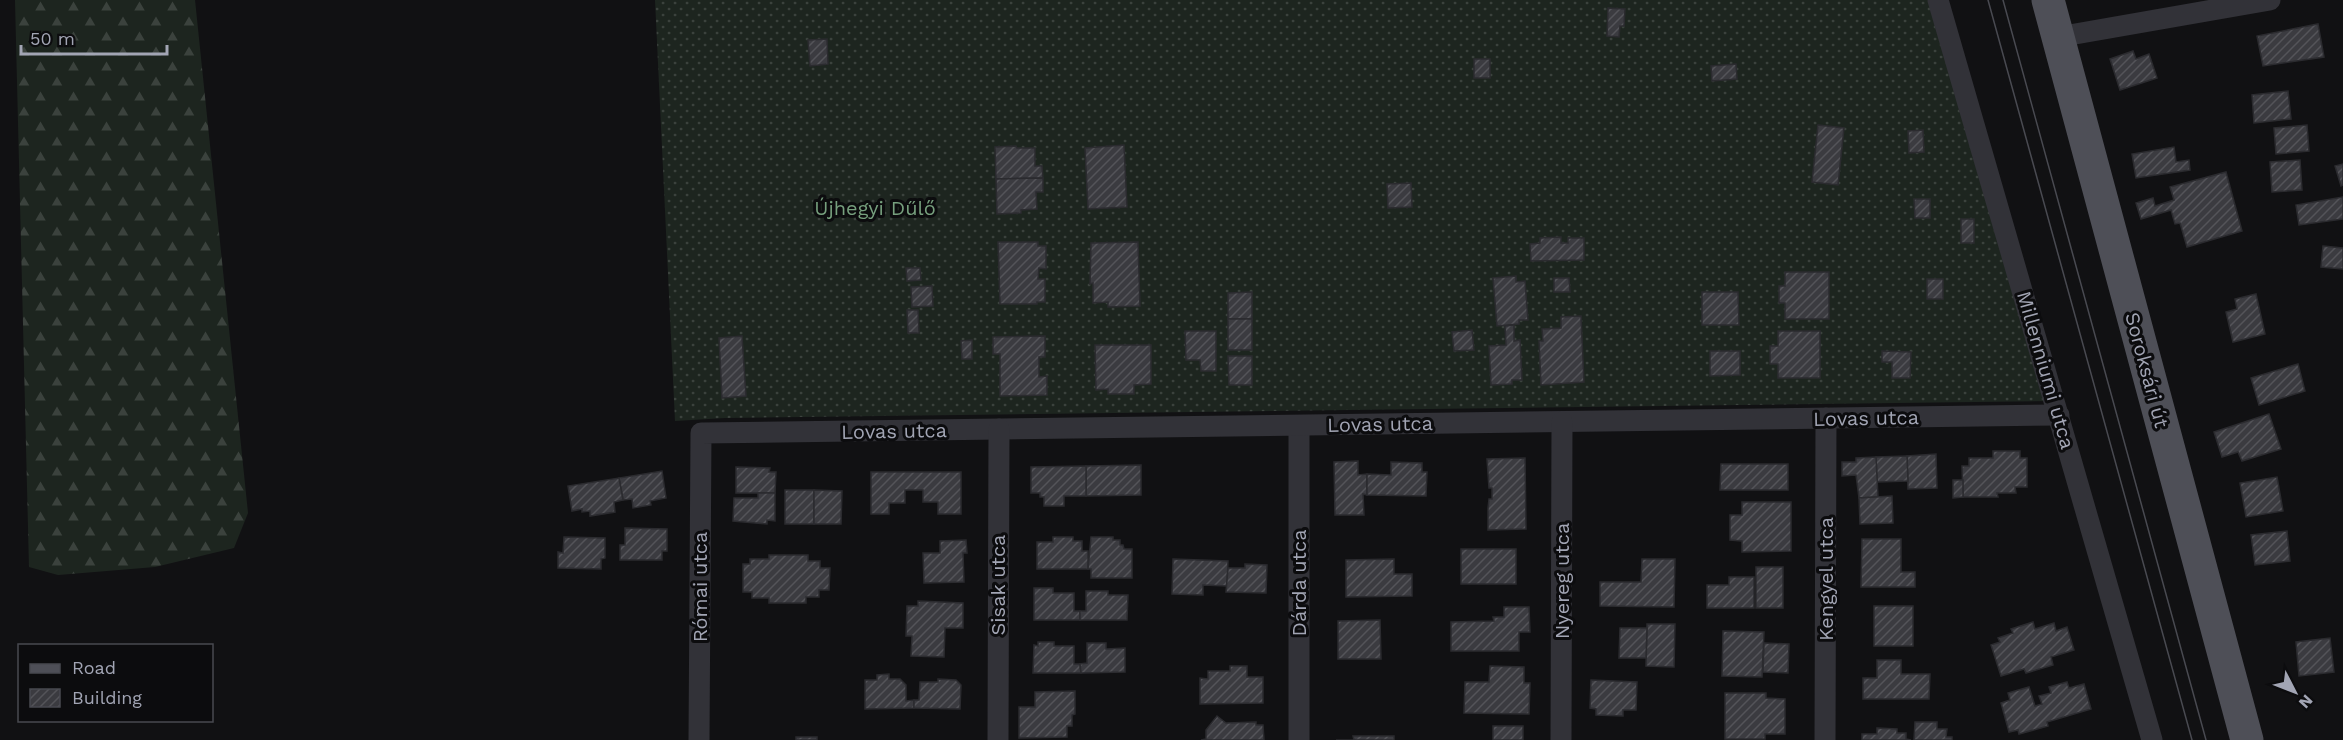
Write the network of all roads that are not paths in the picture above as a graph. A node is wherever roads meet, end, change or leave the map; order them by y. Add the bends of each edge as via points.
1 (1938, 0) edge
2 (2048, 0) edge
3 (2270, 0) edge
4 (2058, 37) junction
5 (2059, 415) junction
6 (1826, 418) junction
7 (1562, 422) junction
8 (1299, 426) junction
9 (999, 429) junction
10 (701, 433) joint
11 (699, 740) edge
12 (998, 740) edge
13 (1299, 740) edge
14 (1561, 740) edge
15 (1825, 740) edge
16 (2152, 740) edge
17 (2247, 740) edge

1 - 5 street, Millenniumi utca
2 - 4 main road, Soroksári út
3 - 4 street
4 - 17 main road, Soroksári út
5 - 6 street, Lovas utca
5 - 16 street, Millenniumi utca
6 - 7 street, Lovas utca
6 - 15 street, Kengyel utca
7 - 8 street, Lovas utca
7 - 14 street, Nyereg utca
8 - 9 street, Lovas utca
8 - 13 street, Dárda utca
9 - 10 street, Lovas utca
9 - 12 street, Sisak utca
10 - 11 street, Római utca

